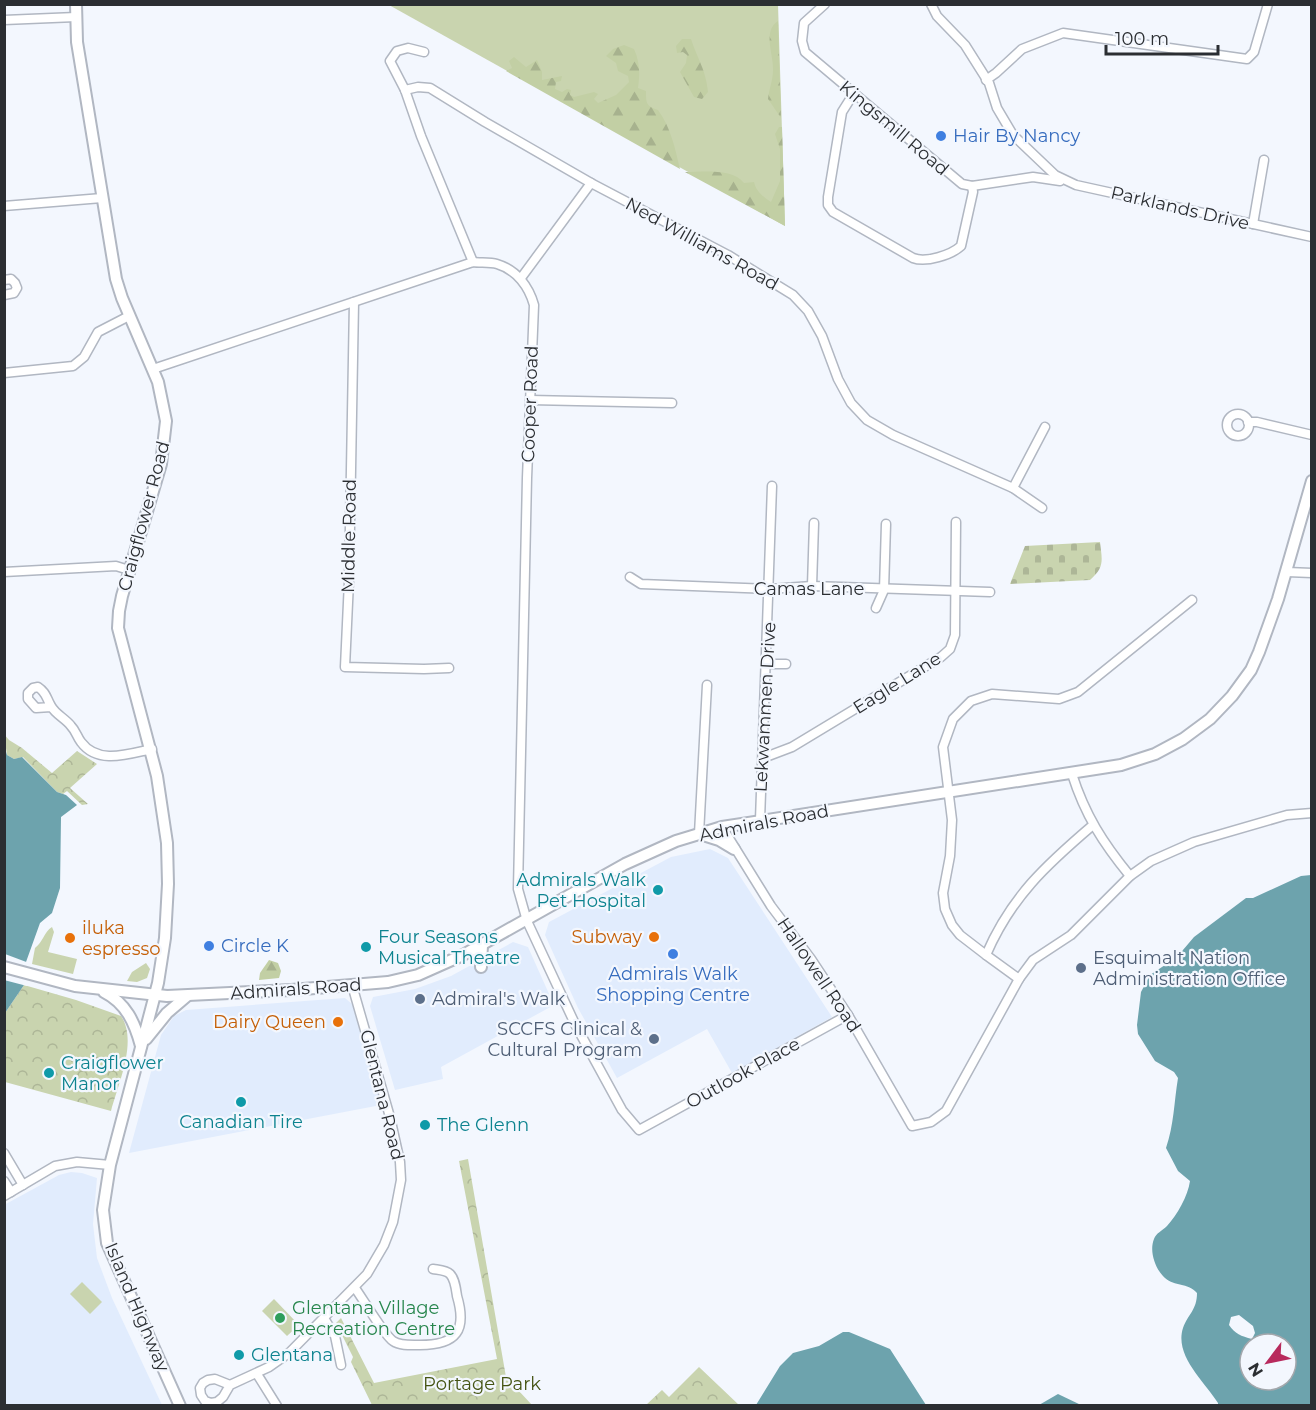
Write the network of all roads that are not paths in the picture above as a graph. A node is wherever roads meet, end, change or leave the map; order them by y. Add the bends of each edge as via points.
1 (76, 4) edge
2 (825, 4) edge
3 (931, 4) edge
4 (1268, 4) edge
5 (76, 17) junction
6 (4, 20) edge
7 (424, 52) dead end
8 (986, 80) junction
9 (405, 90) junction
10 (854, 93) junction
11 (1264, 160) dead end
12 (1050, 176) junction
13 (591, 183) junction
14 (972, 186) junction
15 (102, 198) junction
16 (4, 206) edge
17 (1254, 224) junction
18 (1311, 237) edge
19 (473, 262) junction
20 (520, 278) junction
21 (4, 280) edge
22 (4, 295) edge
23 (354, 302) junction
24 (129, 316) junction
25 (153, 369) junction
26 (4, 373) edge
27 (530, 400) junction
28 (672, 403) dead end
29 (1248, 422) dead end
30 (1045, 427) dead end
31 (1311, 435) edge
32 (1311, 481) edge
33 (772, 486) dead end
34 (1012, 488) junction
35 (1042, 508) dead end
36 (956, 522) dead end
37 (814, 523) dead end
38 (886, 524) dead end
39 (129, 570) junction
40 (4, 572) edge
41 (1287, 572) junction
42 (1311, 573) edge
43 (630, 578) dead end
44 (812, 586) junction
45 (770, 589) junction
46 (884, 590) junction
47 (956, 592) junction
48 (990, 592) dead end
49 (1192, 600) dead end
50 (876, 608) dead end
51 (767, 664) junction
52 (786, 664) dead end
53 (449, 668) dead end
54 (707, 685) dead end
55 (51, 707) dead end
56 (152, 749) junction
57 (763, 758) junction
58 (1072, 774) junction
59 (949, 791) junction
60 (1311, 813) edge
61 (760, 820) junction
62 (1092, 825) junction
63 (722, 827) junction
64 (699, 834) junction
65 (734, 849) junction
66 (1130, 876) junction
67 (527, 921) junction
68 (482, 945) junction
69 (986, 954) junction
70 (463, 955) junction
71 (4, 967) edge
72 (1019, 979) junction
73 (352, 985) junction
74 (98, 989) junction
75 (155, 996) junction
76 (188, 996) junction
77 (848, 1015) junction
78 (141, 1047) junction
79 (639, 1130) joint
80 (4, 1153) edge
81 (110, 1165) junction
82 (4, 1181) edge
83 (23, 1185) junction
84 (8, 1194) edge
85 (433, 1269) dead end
86 (355, 1288) junction
87 (324, 1318) junction
88 (341, 1365) dead end
89 (257, 1374) junction
90 (230, 1385) junction
91 (215, 1404) edge
92 (180, 1406) edge
93 (277, 1406) edge

1 - 5 main road, Craigflower Road
2 - 10 street, Kingsmill Road via 804,23 802,45 808,55
3 - 8 street, Parklands Drive via 937,16 962,41
4 - 8 street via 1254,52 1243,60 1063,33 1022,49
5 - 6 street
5 - 15 main road, Craigflower Road
7 - 9 street via 408,48 397,51 390,61
8 - 12 street, Parklands Drive via 1013,135
9 - 13 street, Ned Williams Road via 430,88
9 - 19 street
10 - 14 street, Kingsmill Road via 962,184
10 - 14 street via 841,116 828,196 833,212 913,258 926,260 961,246
11 - 17 street
12 - 14 street
12 - 17 street, Parklands Drive
13 - 20 street
13 - 34 street, Ned Williams Road via 728,255 793,295 822,336 851,403 867,420
15 - 16 street
15 - 24 main road, Craigflower Road via 116,279
17 - 18 street, Parklands Drive
19 - 20 street via 498,264
19 - 23 street
20 - 27 street, Cooper Road via 534,305
21 - 22 street via 11,279 17,288
23 - 25 street
23 - 53 street, Middle Road via 345,667
24 - 25 main road, Craigflower Road
24 - 26 street via 102,329 84,357 73,366
25 - 39 main road, Craigflower Road via 162,396 165,444
27 - 28 street
27 - 67 street, Cooper Road via 518,889
29 - 31 street
30 - 34 street
32 - 41 main road, Admirals Road
33 - 45 street, Lekwammen Drive
34 - 35 street, Ned Williams Road
36 - 47 street, Eagle Lane
37 - 44 street
38 - 46 street
39 - 40 street via 116,566
39 - 56 main road, Craigflower Road via 118,628
41 - 42 street
41 - 58 main road, Admirals Road via 1251,670 1210,719 1155,754
43 - 45 street, Camas Lane via 641,585
44 - 45 street, Camas Lane
44 - 46 street, Camas Lane
45 - 51 street, Lekwammen Drive
46 - 47 street, Camas Lane
46 - 50 street
47 - 48 street, Camas Lane
47 - 57 street, Eagle Lane via 954,635 950,649 941,657 792,747
49 - 59 street via 1078,692 1059,699 992,694 970,701 953,718 943,747
51 - 52 street
51 - 57 street, Lekwammen Drive
54 - 64 street
55 - 56 street via 95,754 112,756
56 - 75 main road, Craigflower Road via 163,807 168,877 165,938
57 - 61 street, Lekwammen Drive
58 - 59 main road, Admirals Road
58 - 62 street
59 - 61 main road, Admirals Road
59 - 69 street via 952,820 943,893 945,909 960,935
60 - 66 street via 1287,815 1194,842 1151,861
61 - 63 main road, Admirals Road
62 - 66 street
62 - 69 street via 1050,862 1013,904
63 - 64 main road, Admirals Road
63 - 65 street, Hallowell Road
64 - 65 main road
64 - 67 main road, Admirals Road via 625,864
65 - 77 street, Hallowell Road
66 - 72 street via 1071,935 1034,960
67 - 68 main road, Admirals Road
67 - 79 street, Cooper Road via 575,1024 622,1110
68 - 70 main road, Admirals Road
68 - 70 main road via 482,967
69 - 72 street
70 - 73 main road, Admirals Road via 418,975
71 - 74 main road, Admirals Road
72 - 77 street, Hallowell Road via 951,1104 931,1122 912,1126
73 - 76 main road, Admirals Road
73 - 86 street, Glentana Road via 390,1117 401,1176 398,1205 384,1245
74 - 75 main road, Admirals Road
74 - 78 main road via 127,1012
75 - 76 main road, Admirals Road
75 - 78 main road, Island Highway
76 - 78 main road via 167,1013
77 - 79 street, Outlook Place
78 - 81 main road, Island Highway
80 - 83 street
81 - 83 street via 77,1162 55,1166
81 - 92 main road, Island Highway via 103,1210 107,1243
82 - 84 street
83 - 84 street
85 - 86 street via 448,1271 452,1276 462,1311 456,1336 439,1343 413,1345 394,1341
86 - 87 street, Glentana Road
87 - 88 street via 335,1336
87 - 89 street, Glentana Road via 280,1360
89 - 90 street, Glentana Road
89 - 93 street
90 - 91 street, Glentana Road
90 - 91 street, Glentana Road via 215,1379 203,1383 201,1395

